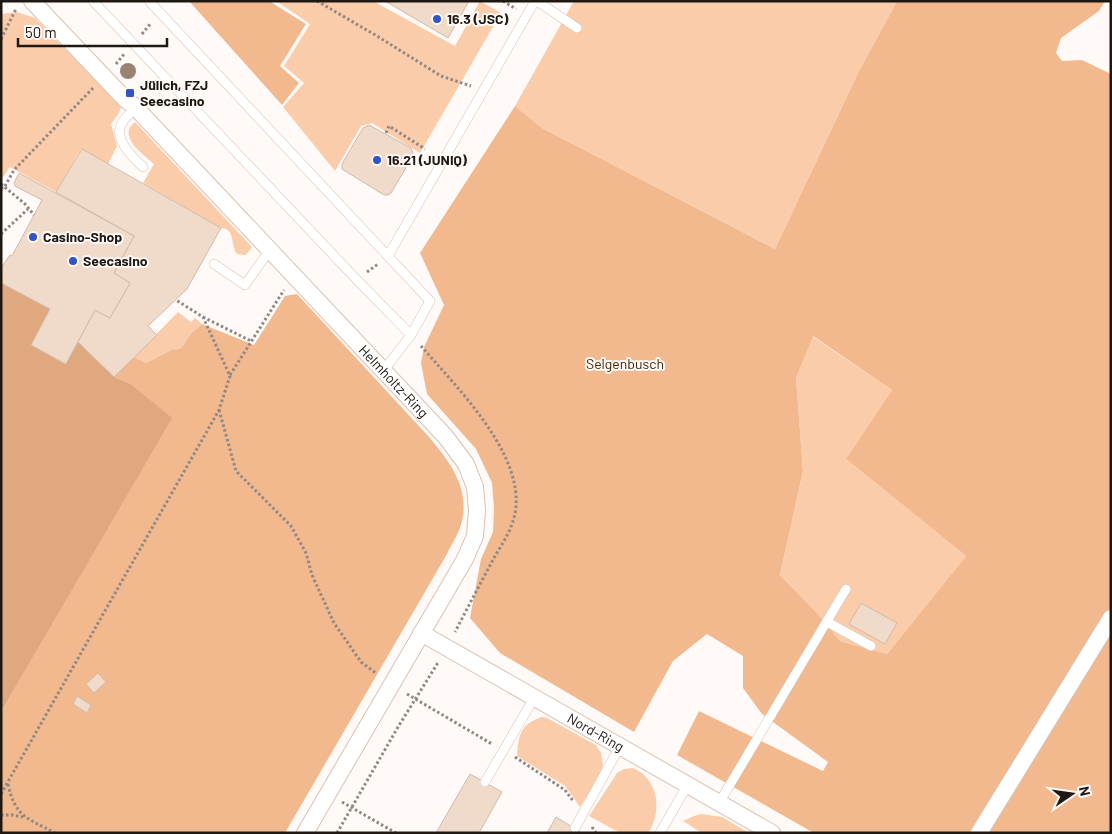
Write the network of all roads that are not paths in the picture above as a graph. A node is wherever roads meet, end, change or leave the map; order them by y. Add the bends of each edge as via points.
1 (32, 1) edge
2 (93, 1) edge
3 (148, 1) edge
4 (536, 1) edge
5 (577, 28) dead end
6 (136, 108) junction
7 (143, 167) dead end
8 (269, 251) junction
9 (388, 256) junction
10 (214, 264) dead end
11 (411, 335) junction
12 (382, 371) junction
13 (846, 589) dead end
14 (1111, 618) edge
15 (827, 622) junction
16 (420, 633) junction
17 (871, 646) dead end
18 (534, 698) junction
19 (620, 746) junction
20 (485, 782) dead end
21 (687, 786) junction
22 (719, 803) junction
23 (575, 828) dead end
24 (305, 833) edge
25 (660, 833) edge
26 (772, 833) edge
27 (979, 833) edge

1 - 6 street, Helmholtz-Ring
2 - 11 lane
3 - 9 lane
4 - 5 lane
4 - 9 lane
6 - 7 lane via 119,128 128,152
6 - 8 street, Helmholtz-Ring
8 - 10 lane via 245,285
8 - 12 street, Helmholtz-Ring
9 - 11 lane via 430,301
11 - 12 lane
12 - 16 street, Helmholtz-Ring via 445,436 466,464 475,487 475,536 465,559
13 - 15 lane
14 - 27 street
15 - 17 lane
15 - 22 lane
16 - 18 street, Nord-Ring
16 - 24 street, Helmholtz-Ring
18 - 19 street, Nord-Ring
18 - 20 lane
19 - 21 street, Nord-Ring
19 - 23 lane
21 - 22 street, Nord-Ring
21 - 25 lane
22 - 26 street, Nord-Ring

